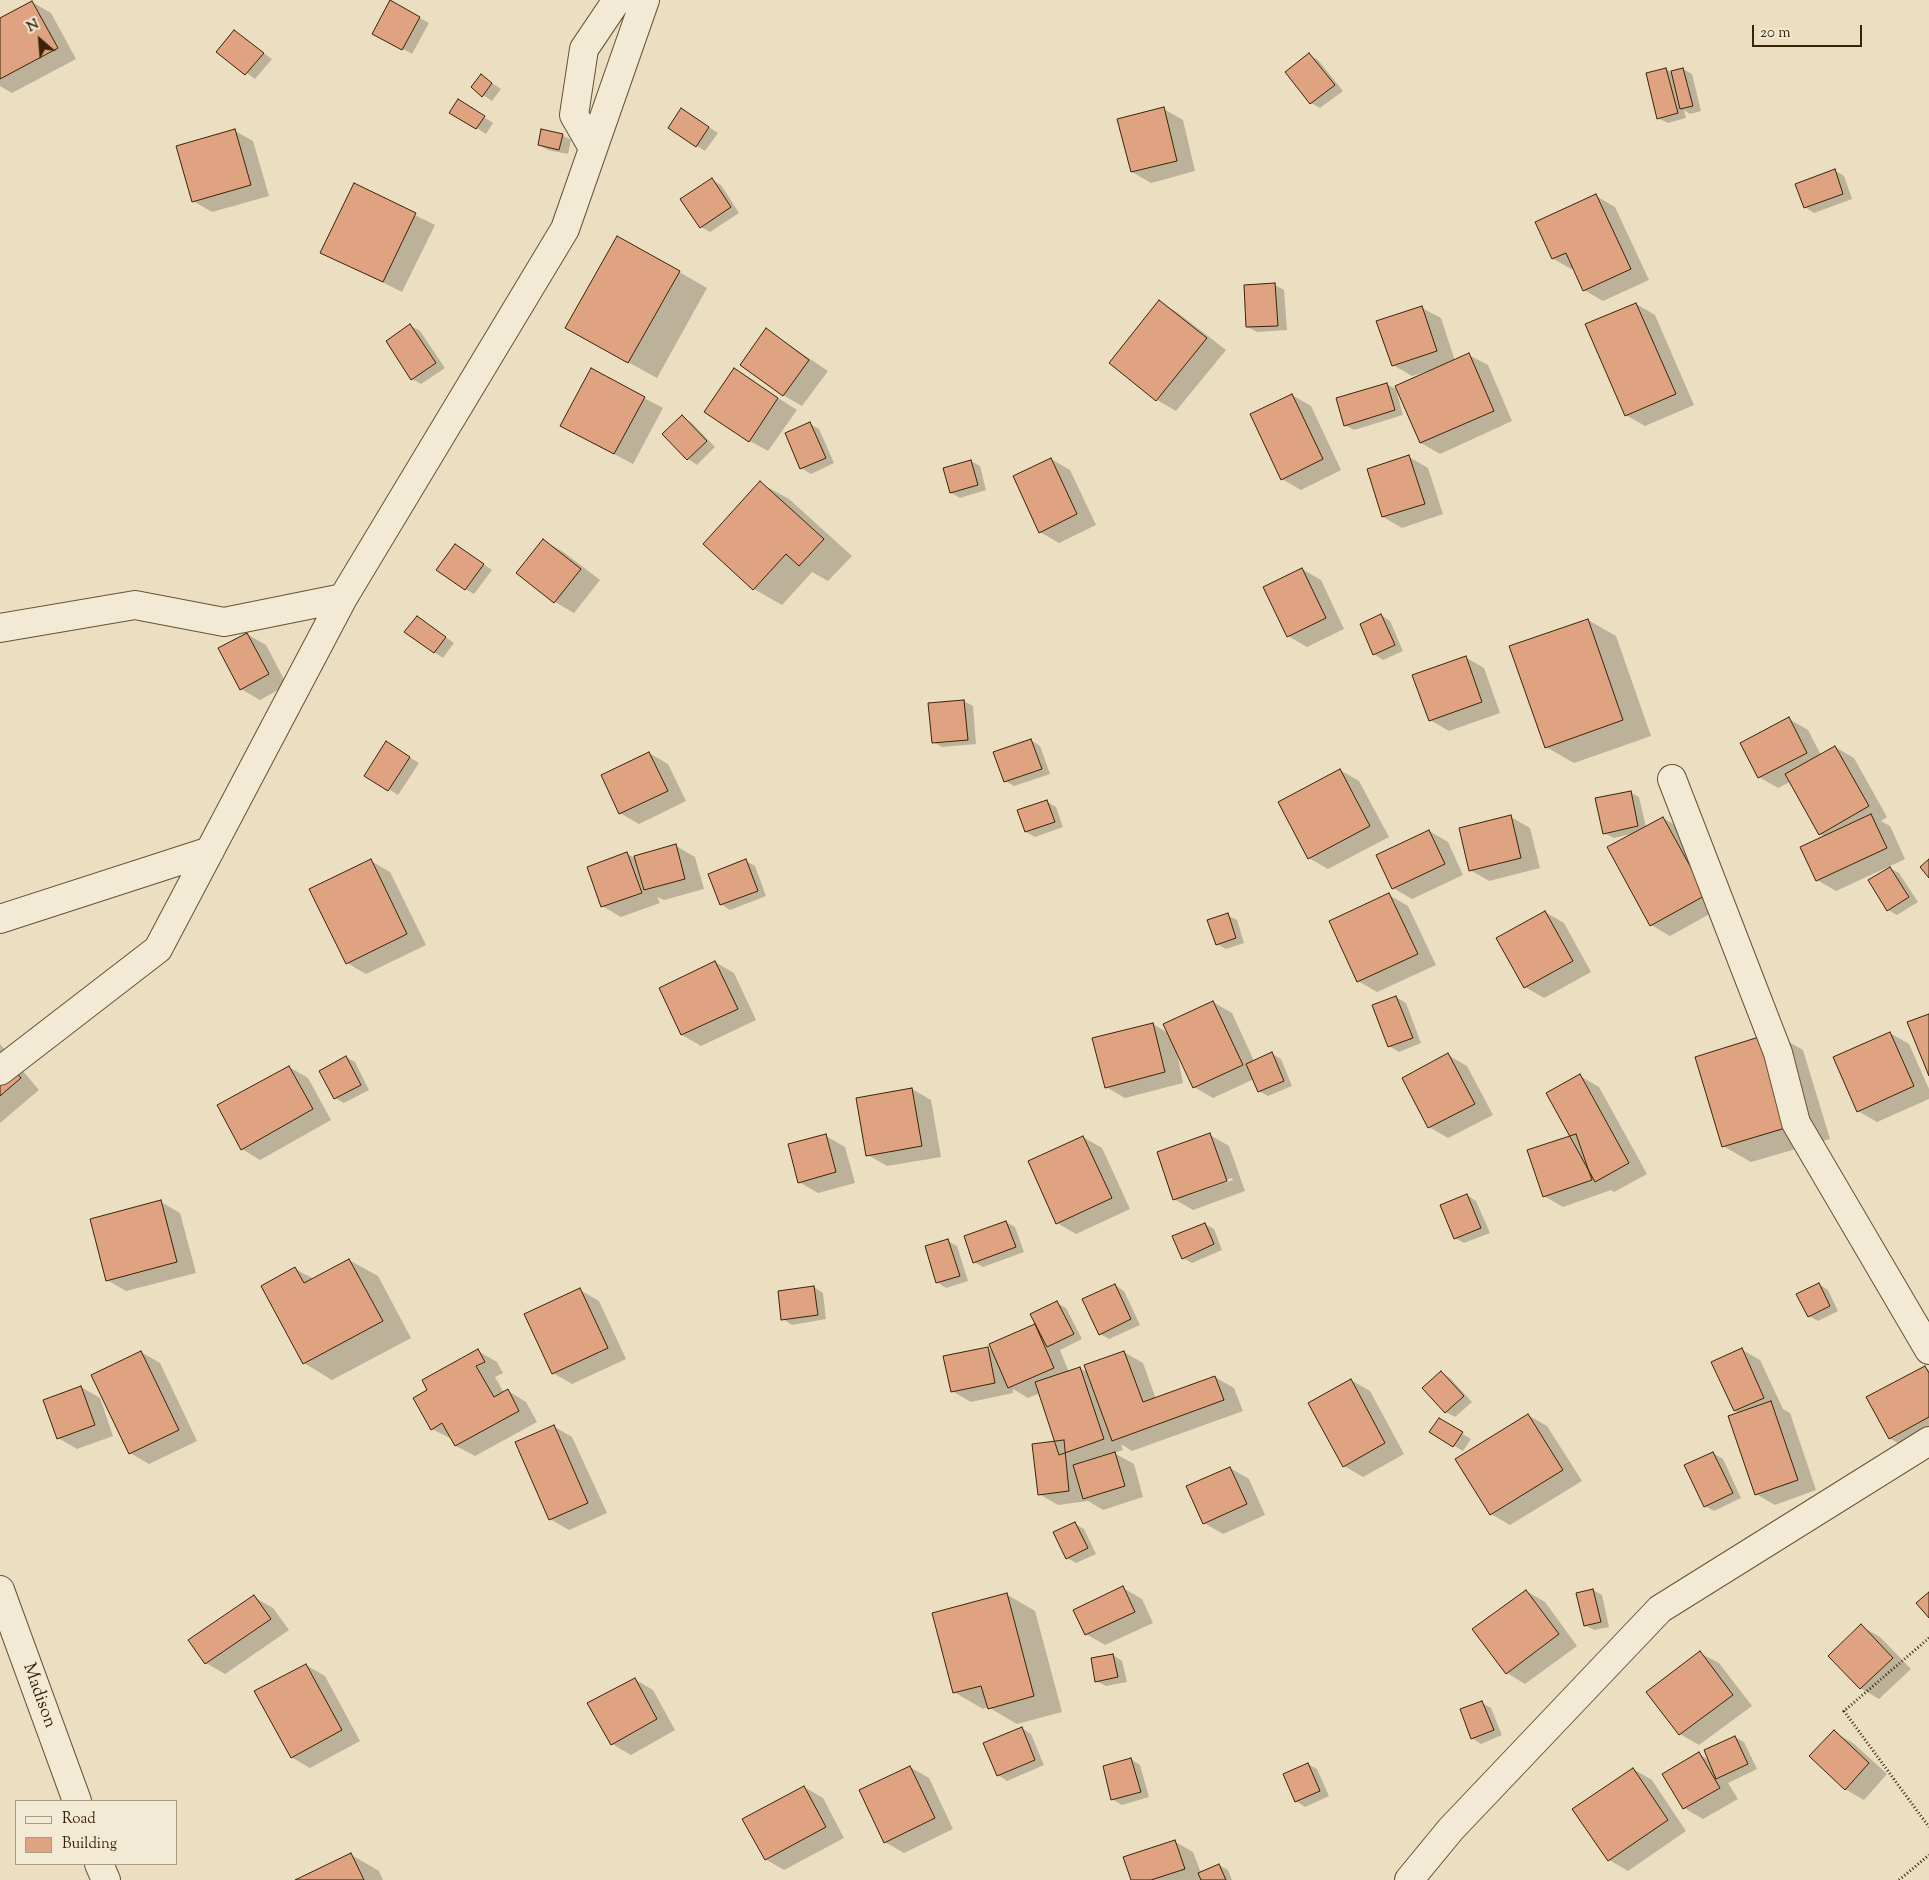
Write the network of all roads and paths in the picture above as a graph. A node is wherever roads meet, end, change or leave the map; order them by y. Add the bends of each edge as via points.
1 (617, 0) edge
2 (645, 0) edge
3 (593, 148) junction
4 (343, 598) junction
5 (0, 628) edge
6 (1672, 779) dead end
7 (210, 851) junction
8 (0, 919) edge
9 (0, 1071) edge
10 (1929, 1350) edge
11 (1929, 1441) edge
12 (0, 1590) edge
13 (1929, 1638) edge
14 (77, 1800) edge
15 (1929, 1827) edge
16 (1929, 1855) edge
17 (100, 1865) edge
18 (106, 1880) edge
19 (1409, 1880) edge
20 (1899, 1880) edge

1 - 3 street via 584,49 574,115
2 - 3 street
3 - 4 street via 564,228
4 - 5 street via 224,622 135,605
4 - 7 street
6 - 10 street via 1778,1053 1796,1123
7 - 8 street
7 - 9 street via 158,949
11 - 19 street via 1660,1609 1450,1829
12 - 14 street, Madison
13 - 15 path via 1844,1711
16 - 20 path
17 - 18 street

